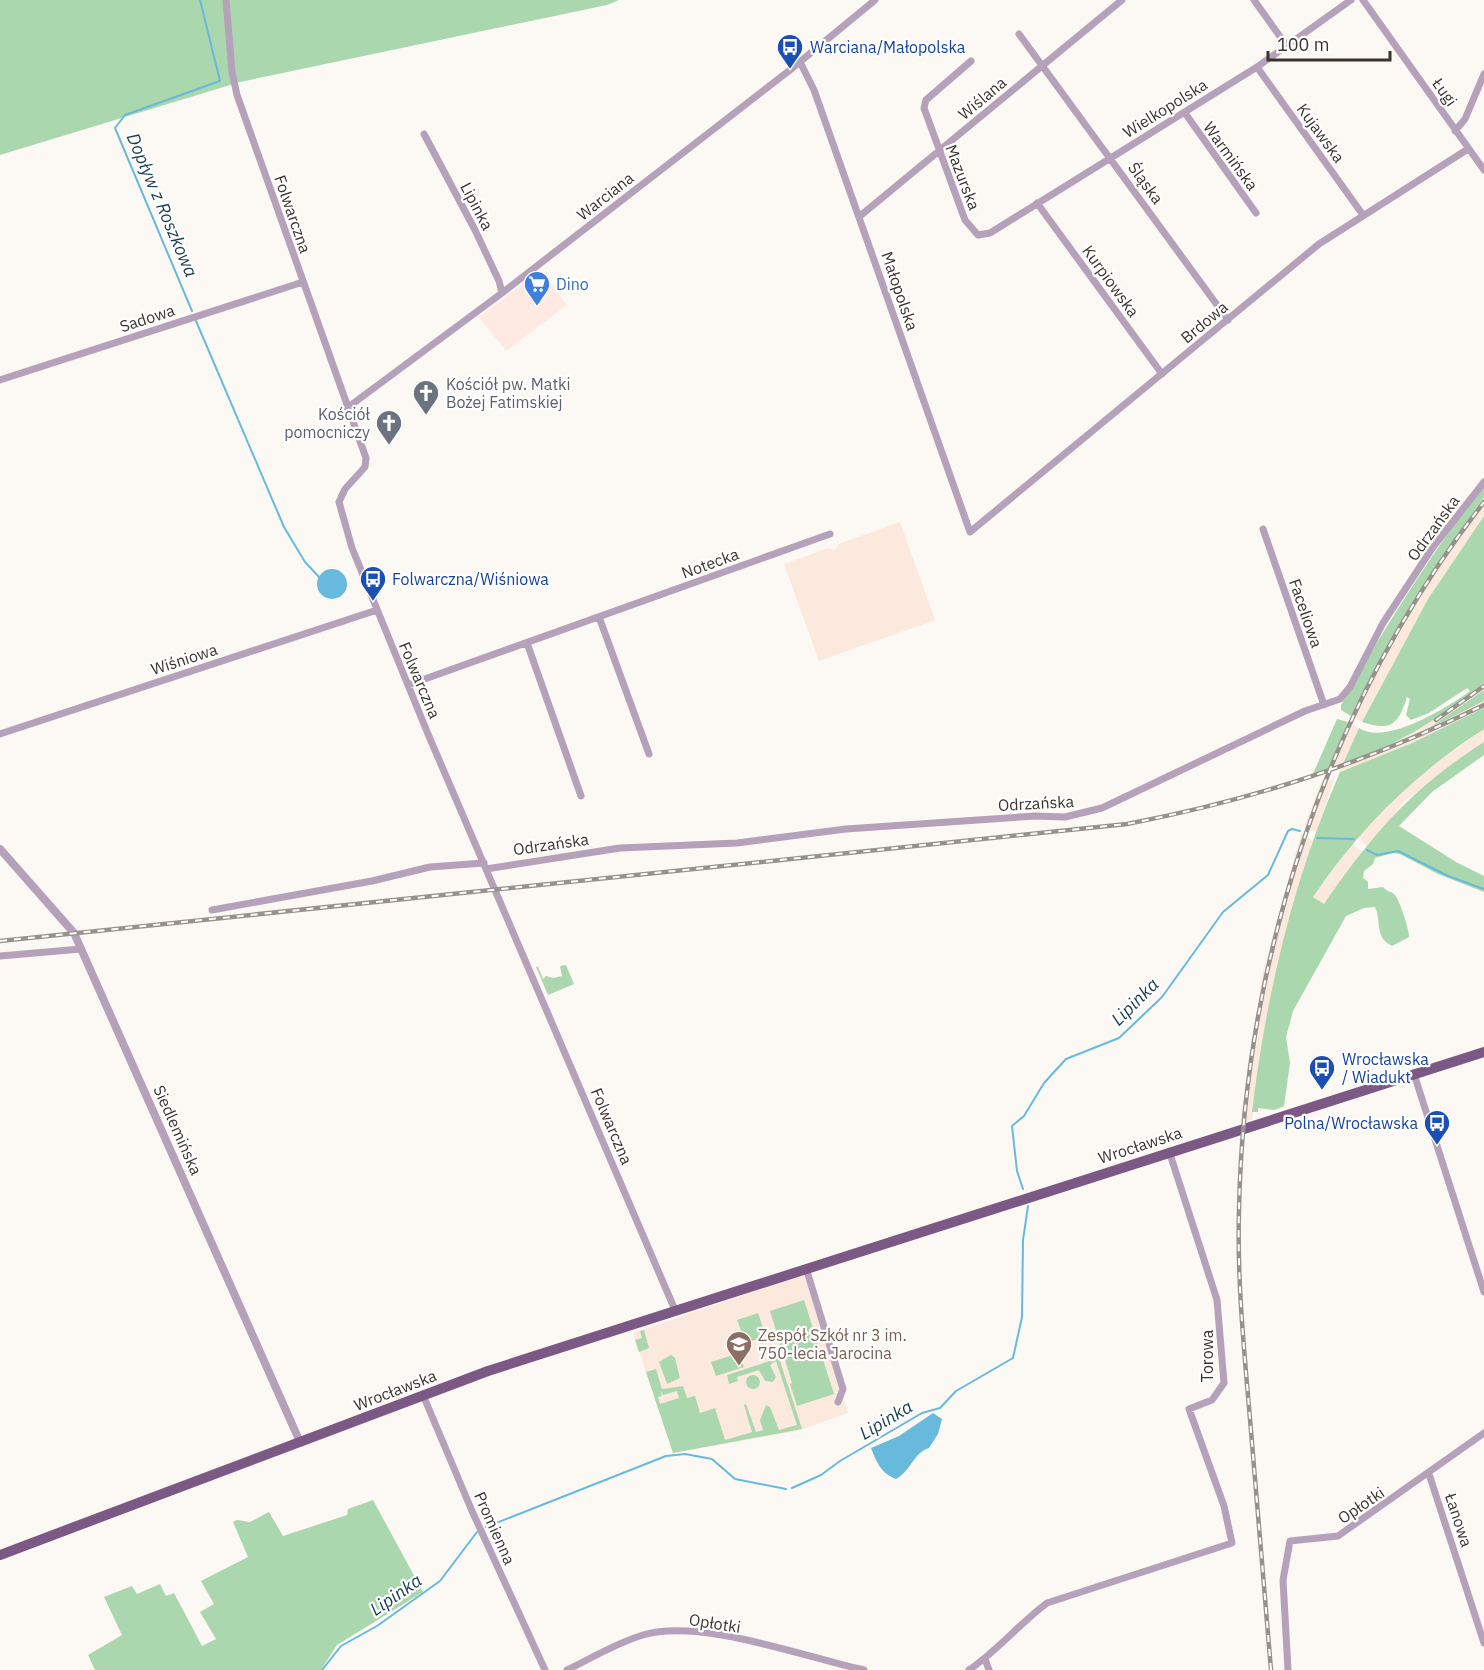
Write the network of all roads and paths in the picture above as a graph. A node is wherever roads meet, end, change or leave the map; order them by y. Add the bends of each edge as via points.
1 (226, 0) edge
2 (875, 0) edge
3 (1122, 0) edge
4 (1254, 0) edge
5 (1351, 0) edge
6 (1363, 0) edge
7 (1019, 34) dead end
8 (1286, 45) junction
9 (971, 61) dead end
10 (800, 62) junction
11 (1042, 66) junction
12 (1257, 67) junction
13 (1484, 74) edge
14 (1185, 113) junction
15 (1455, 131) junction
16 (424, 134) dead end
17 (1468, 148) junction
18 (939, 152) junction
19 (1111, 157) junction
20 (1484, 170) edge
21 (1037, 203) junction
22 (1256, 213) dead end
23 (1363, 215) junction
24 (860, 216) junction
25 (990, 233) joint
26 (303, 282) junction
27 (502, 293) junction
28 (1228, 320) junction
29 (1162, 375) junction
30 (0, 380) edge
31 (347, 408) junction
32 (1484, 482) edge
33 (1263, 529) dead end
34 (970, 532) joint
35 (830, 534) dead end
36 (377, 610) junction
37 (599, 617) junction
38 (527, 643) junction
39 (408, 685) junction
40 (1324, 705) junction
41 (0, 734) edge
42 (649, 754) dead end
43 (581, 796) dead end
44 (0, 849) edge
45 (485, 866) junction
46 (212, 910) dead end
47 (81, 949) junction
48 (0, 956) edge
49 (1484, 1052) edge
50 (1414, 1074) junction
51 (1169, 1151) junction
52 (806, 1268) junction
53 (1484, 1292) edge
54 (675, 1310) junction
55 (423, 1395) junction
56 (838, 1402) dead end
57 (1484, 1433) edge
58 (300, 1442) junction
59 (1430, 1474) junction
60 (0, 1555) edge
61 (1484, 1643) edge
62 (985, 1659) junction
63 (545, 1670) edge
64 (567, 1670) edge
65 (864, 1670) edge
66 (969, 1670) edge
67 (989, 1670) edge
68 (1288, 1670) edge

1 - 26 street, Folwarczna via 237,95
2 - 10 street, Warciana
3 - 11 street, Wiślana
4 - 8 street
5 - 8 street, Wielkopolska
6 - 15 street, Ługi
7 - 11 street, Śląska
8 - 12 street, Wielkopolska
9 - 18 street, Mazurska via 926,100 924,108
10 - 24 street, Małopolska
10 - 27 street, Warciana
11 - 18 street, Wiślana
11 - 19 street, Śląska
12 - 14 street, Wielkopolska
12 - 23 street, Kujawska
13 - 15 street via 1465,119
14 - 19 street, Wielkopolska
14 - 22 street, Warmińska
15 - 17 street, Ługi
16 - 27 street, Lipinka via 475,230
17 - 20 street, Ługi
17 - 23 street, Brdowa
18 - 24 street, Wiślana
18 - 25 street, Mazurska via 965,220 978,236
19 - 21 street, Wielkopolska
19 - 28 street, Śląska
21 - 25 street, Wielkopolska
21 - 29 street, Kurpiowska
23 - 28 street, Brdowa via 1319,244
24 - 34 street, Małopolska
26 - 30 street, Sadowa
26 - 31 street, Folwarczna
27 - 31 street, Warciana
28 - 29 street, Brdowa
29 - 34 street, Brdowa
31 - 36 street, Folwarczna via 366,458 359,475 340,495 340,508
32 - 40 street, Odrzańska via 1433,547 1383,623 1350,687 1340,699
33 - 40 street, Faceliowa
35 - 37 street, Notecka
36 - 39 street, Folwarczna
36 - 41 street, Wiśniowa
37 - 38 street, Notecka
37 - 42 street
38 - 39 street, Notecka
38 - 43 street
39 - 45 street, Folwarczna
40 - 45 street, Odrzańska via 1082,814 846,829 736,843 620,849
44 - 47 street, Siedlemińska via 69,927
45 - 46 street, Odrzańska via 430,867
45 - 54 street, Folwarczna
47 - 48 street
47 - 58 street, Siedlemińska
49 - 50 main road, Wrocławska
50 - 51 main road, Wrocławska
50 - 53 street
51 - 52 main road, Wrocławska
51 - 62 street, Torowa via 1217,1299 1224,1383 1212,1400 1189,1409 1224,1506 1232,1543 1047,1604 1024,1620
52 - 54 main road, Wrocławska
52 - 56 street via 843,1389
54 - 55 main road, Wrocławska
55 - 58 main road, Wrocławska
55 - 63 street, Promienna
57 - 59 street, Opłotki
58 - 60 main road, Wrocławska
59 - 61 street, Łanowa
59 - 68 street, Opłotki via 1338,1536 1290,1541 1283,1580
62 - 66 street
62 - 67 street
64 - 65 street, Opłotki via 619,1644 667,1631 748,1642

